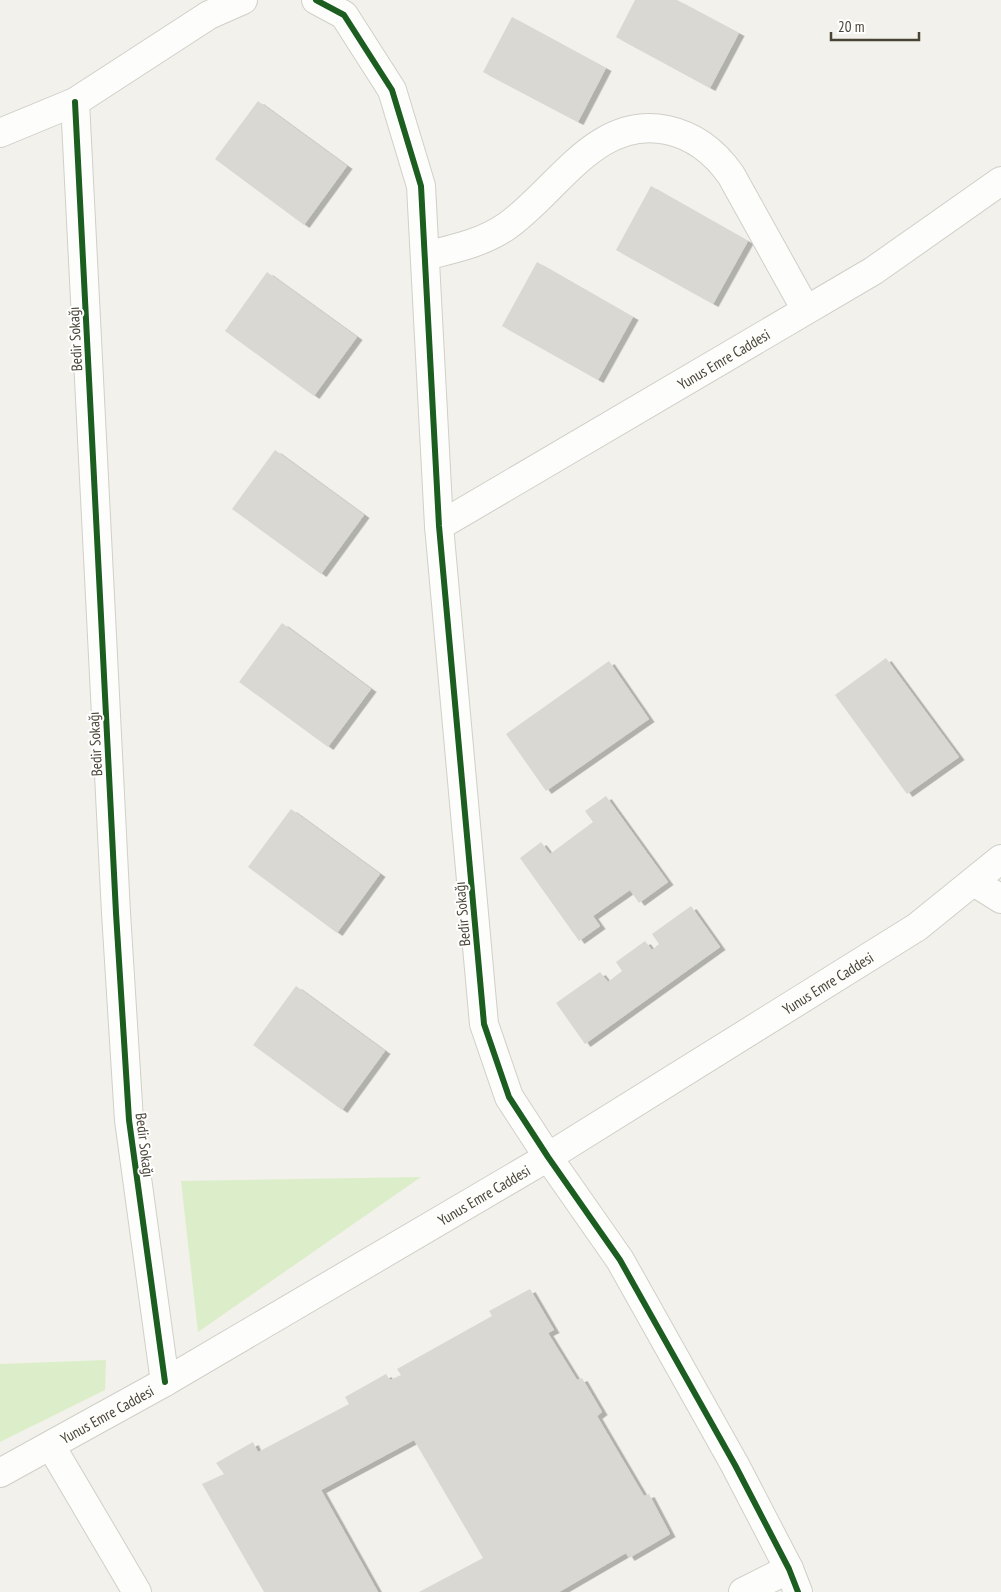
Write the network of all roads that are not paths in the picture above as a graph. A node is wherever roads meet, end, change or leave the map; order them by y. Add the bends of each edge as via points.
1 (243, 0) edge
2 (316, 0) edge
3 (75, 102) junction
4 (0, 133) edge
5 (1001, 181) edge
6 (425, 256) junction
7 (806, 310) junction
8 (439, 526) junction
9 (1001, 859) edge
10 (974, 882) junction
11 (1001, 899) edge
12 (548, 1157) junction
13 (165, 1382) junction
14 (51, 1446) junction
15 (0, 1474) edge
16 (793, 1580) edge
17 (137, 1592) edge
18 (742, 1592) edge

1 - 3 street via 209,15
2 - 6 street, Bedir Sokağı via 344,15 392,90 421,186
3 - 4 street
3 - 13 street, Bedir Sokağı via 129,1120
5 - 7 street, Yunus Emre Caddesi via 873,271
6 - 7 street via 477,242 506,227 600,143 632,130 661,129 681,133 699,142 722,163
6 - 8 street, Bedir Sokağı
7 - 8 street, Yunus Emre Caddesi
8 - 12 street, Bedir Sokağı via 484,1024 509,1097
9 - 10 street, Yunus Emre Caddesi
10 - 11 street
10 - 12 street, Yunus Emre Caddesi via 917,927
12 - 13 street, Yunus Emre Caddesi
12 - 16 street, Bedir Sokağı via 620,1260 735,1465
13 - 14 street, Yunus Emre Caddesi
14 - 15 street, Yunus Emre Caddesi
14 - 17 street
16 - 18 street

